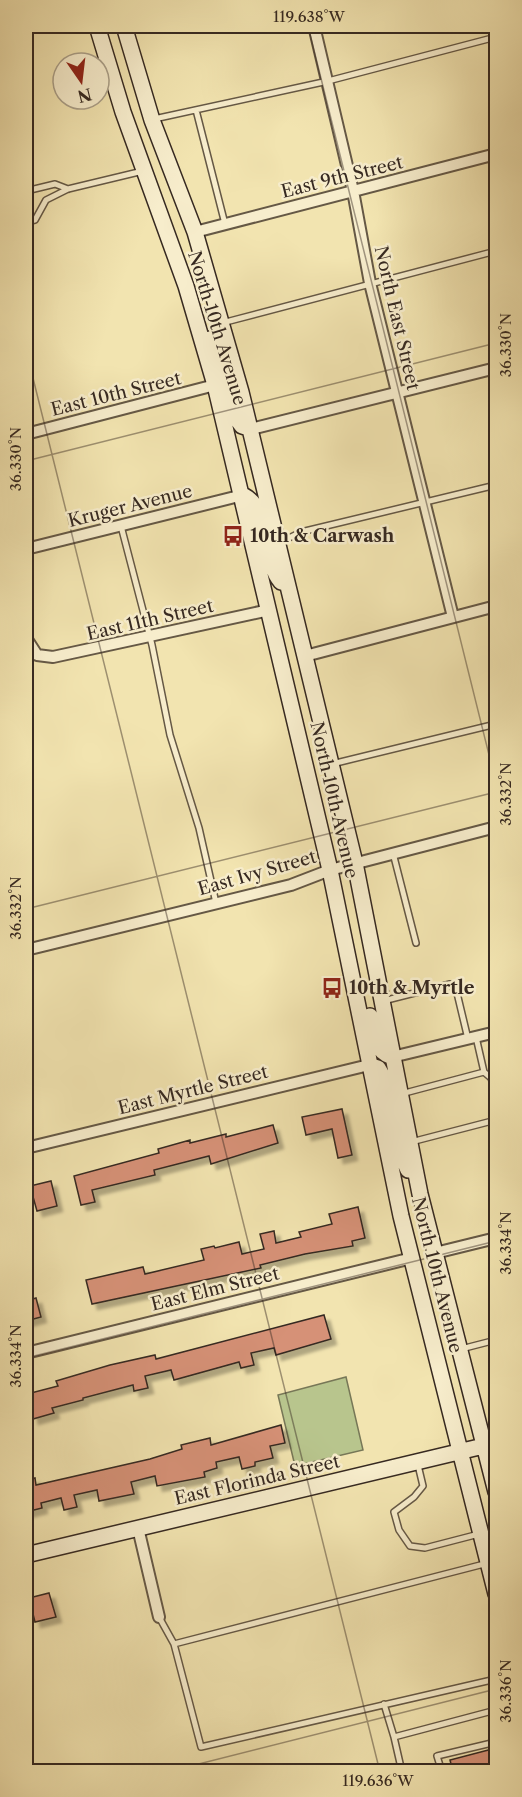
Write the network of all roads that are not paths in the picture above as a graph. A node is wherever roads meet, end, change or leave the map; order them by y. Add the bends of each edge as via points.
1 (97, 26) edge
2 (124, 26) edge
3 (314, 26) edge
4 (496, 37) edge
5 (328, 81) junction
6 (196, 110) junction
7 (152, 120) junction
8 (496, 154) edge
9 (144, 171) junction
10 (68, 189) junction
11 (26, 191) edge
12 (353, 191) junction
13 (26, 222) edge
14 (225, 224) junction
15 (195, 232) junction
16 (496, 251) edge
17 (370, 283) junction
18 (196, 316) junction
19 (222, 323) junction
20 (496, 368) edge
21 (215, 385) junction
22 (397, 393) junction
23 (250, 429) junction
24 (26, 434) edge
25 (496, 486) edge
26 (243, 495) junction
27 (425, 504) junction
28 (121, 525) junction
29 (279, 543) junction
30 (26, 549) edge
31 (289, 591) junction
32 (496, 606) edge
33 (269, 610) junction
34 (453, 617) junction
35 (149, 637) junction
36 (26, 638) edge
37 (305, 656) junction
38 (496, 724) edge
39 (331, 764) junction
40 (496, 827) edge
41 (393, 853) junction
42 (354, 863) junction
43 (330, 870) junction
44 (216, 903) junction
45 (416, 943) dead end
46 (26, 950) edge
47 (349, 963) junction
48 (381, 1002) junction
49 (496, 1032) edge
50 (472, 1038) junction
51 (392, 1057) junction
52 (369, 1065) junction
53 (484, 1072) junction
54 (496, 1093) edge
55 (399, 1095) junction
56 (496, 1120) edge
57 (408, 1142) junction
58 (26, 1148) edge
59 (420, 1194) junction
60 (496, 1238) edge
61 (435, 1253) junction
62 (412, 1258) junction
63 (496, 1340) edge
64 (459, 1349) junction
65 (26, 1353) edge
66 (491, 1444) edge
67 (460, 1451) junction
68 (418, 1462) junction
69 (496, 1492) edge
70 (138, 1528) junction
71 (480, 1533) junction
72 (26, 1555) edge
73 (488, 1563) junction
74 (496, 1594) edge
75 (159, 1617) joint
76 (174, 1644) junction
77 (496, 1679) edge
78 (384, 1704) junction
79 (496, 1710) edge
80 (394, 1737) junction
81 (496, 1742) edge
82 (402, 1772) edge
83 (442, 1772) edge

1 - 9 main road, North 10th Avenue
2 - 7 main road, North 10th Avenue
3 - 5 street, North East Street
4 - 5 lane
5 - 6 lane
5 - 12 street, North East Street
6 - 7 lane
6 - 14 lane
7 - 15 main road, North 10th Avenue
8 - 12 street, East 9th Street
9 - 10 lane
9 - 18 main road, North 10th Avenue
10 - 11 lane via 55,184
10 - 13 lane via 46,200 35,220
12 - 14 street, East 9th Street
12 - 17 street, North East Street
14 - 15 street, East 9th Street
15 - 19 main road, North 10th Avenue
16 - 17 lane
17 - 19 lane
17 - 22 street, North East Street
18 - 21 main road, North 10th Avenue
18 - 23 main road via 219,357 236,418
19 - 23 main road, North 10th Avenue
20 - 22 street
21 - 24 street, East 10th Street
21 - 26 main road, North 10th Avenue
22 - 23 street
22 - 27 street, North East Street
23 - 29 main road, North 10th Avenue
25 - 27 lane
26 - 28 street, Kruger Avenue
26 - 31 main road via 257,508 272,564
26 - 33 main road, North 10th Avenue
27 - 29 lane via 301,532
27 - 34 street, North East Street
28 - 30 street, Kruger Avenue
28 - 35 lane
29 - 31 main road, North 10th Avenue
31 - 37 main road, North 10th Avenue
32 - 34 street
33 - 35 street, East 11th Street
33 - 43 main road, North 10th Avenue
34 - 37 street
35 - 36 street, East 11th Street via 64,656 37,656
35 - 44 lane via 170,735 199,828
37 - 39 main road, North 10th Avenue
38 - 39 lane
39 - 42 main road, North 10th Avenue
40 - 41 street, East Ivy Street
41 - 42 street, East Ivy Street
41 - 45 lane
42 - 43 street, East Ivy Street
42 - 48 main road, North 10th Avenue
43 - 44 street, East Ivy Street via 291,885
43 - 47 main road, North 10th Avenue
44 - 46 street, East Ivy Street
47 - 51 main road via 365,994 376,1045
47 - 52 main road, North 10th Avenue
48 - 50 lane via 450,984 457,993
48 - 51 main road, North 10th Avenue
49 - 50 street
50 - 51 street
50 - 53 lane
51 - 55 main road, North 10th Avenue
52 - 58 street, East Myrtle Street
52 - 59 main road via 378,1068 382,1075 397,1146
52 - 62 main road, North 10th Avenue
53 - 54 lane via 492,1078
53 - 55 lane
55 - 57 main road, North 10th Avenue
56 - 57 lane
57 - 59 main road, North 10th Avenue
59 - 61 main road, North 10th Avenue
60 - 61 street
61 - 64 main road, North 10th Avenue
62 - 65 street, East Elm Street
62 - 67 main road, North 10th Avenue
63 - 64 lane
64 - 66 main road, North 10th Avenue
66 - 67 main road, East Florinda Street
66 - 69 main road, North 10th Avenue
67 - 68 main road, East Florinda Street
67 - 71 main road, North 10th Avenue
68 - 70 main road, East Florinda Street
68 - 71 lane via 423,1486 394,1512 399,1530 410,1546 425,1548
70 - 72 main road, East Florinda Street
70 - 75 street
71 - 73 main road, North 10th Avenue
73 - 74 main road, North 10th Avenue
73 - 76 lane
75 - 76 lane
76 - 78 lane via 201,1747
77 - 78 lane
78 - 80 lane
79 - 80 lane
80 - 82 lane
81 - 83 lane via 437,1756

